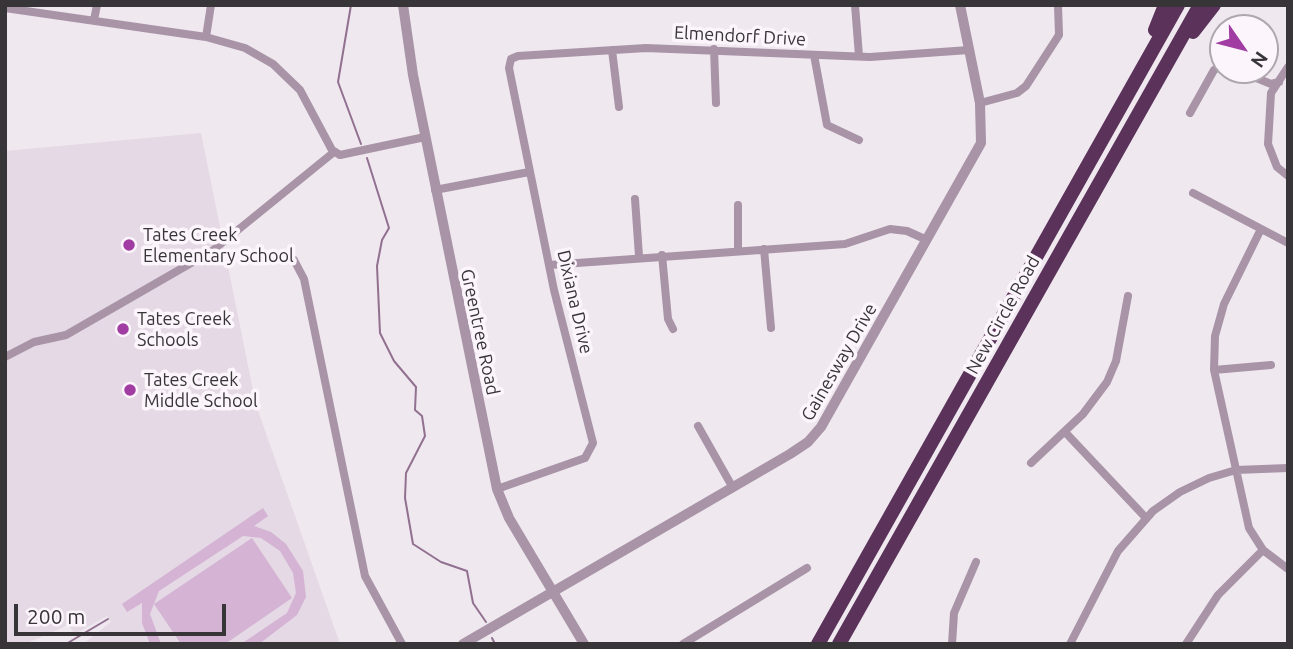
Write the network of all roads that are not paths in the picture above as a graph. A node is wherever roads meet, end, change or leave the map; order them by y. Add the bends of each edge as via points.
1 (97, 5) edge
2 (211, 5) edge
3 (402, 5) edge
4 (855, 5) edge
5 (960, 5) edge
6 (1058, 5) edge
7 (1165, 5) edge
8 (1178, 5) edge
9 (1200, 5) edge
10 (1214, 5) edge
11 (5, 8) edge
12 (94, 20) junction
13 (206, 37) junction
14 (612, 50) junction
15 (714, 50) junction
16 (969, 50) junction
17 (814, 55) junction
18 (859, 56) junction
19 (511, 59) joint
20 (1288, 67) edge
21 (1209, 78) edge
22 (1284, 80) edge
23 (716, 103) dead end
24 (980, 103) junction
25 (619, 107) dead end
26 (1140, 112) junction
27 (1190, 113) dead end
28 (425, 137) junction
29 (859, 140) dead end
30 (334, 152) junction
31 (529, 172) junction
32 (1288, 176) edge
33 (435, 190) junction
34 (1072, 193) junction
35 (1193, 193) dead end
36 (635, 199) dead end
37 (738, 205) dead end
38 (1261, 229) junction
39 (926, 240) junction
40 (1288, 243) edge
41 (738, 249) junction
42 (764, 249) junction
43 (662, 255) junction
44 (639, 257) junction
45 (294, 260) dead end
46 (549, 265) junction
47 (1128, 296) dead end
48 (771, 328) dead end
49 (673, 329) dead end
50 (5, 357) edge
51 (1271, 365) dead end
52 (1214, 370) junction
53 (698, 426) dead end
54 (1065, 432) junction
55 (1031, 463) dead end
56 (1288, 468) edge
57 (1236, 470) junction
58 (733, 488) junction
59 (497, 489) junction
60 (1146, 518) junction
61 (1263, 550) junction
62 (976, 562) dead end
63 (807, 568) dead end
64 (1288, 569) edge
65 (553, 592) junction
66 (402, 644) edge
67 (463, 644) edge
68 (584, 644) edge
69 (683, 644) edge
70 (818, 644) edge
71 (839, 644) edge
72 (952, 644) edge
73 (1070, 644) edge
74 (1186, 644) edge

1 - 12 street
2 - 13 street
3 - 28 street, Greentree Road
4 - 18 street
5 - 16 street, Gainesway Drive
6 - 24 street via 1059,35 1026,86
7 - 34 highway
8 - 34 highway, New Circle Road
9 - 26 highway, New Circle Road
10 - 26 highway
11 - 12 street
12 - 13 street
13 - 30 street via 245,48 282,72 306,99
14 - 15 street, Elmendorf Drive
14 - 19 street, Elmendorf Drive
14 - 25 street
15 - 17 street, Elmendorf Drive
15 - 23 street
16 - 18 street, Elmendorf Drive
16 - 24 street, Gainesway Drive
17 - 18 street, Elmendorf Drive
17 - 29 street via 827,125
19 - 31 street, Dixiana Drive
20 - 22 street
21 - 27 street
22 - 32 street via 1271,93 1268,144 1277,167
24 - 39 street, Gainesway Drive via 981,143
26 - 71 highway, New Circle Road
28 - 30 street via 342,155
28 - 33 street, Greentree Road
30 - 50 street via 212,251 66,335 34,342
31 - 33 street
31 - 46 street, Dixiana Drive
33 - 59 street, Greentree Road
34 - 70 highway, New Circle Road
35 - 38 street
36 - 44 street
37 - 41 street
38 - 40 street
38 - 52 street via 1224,304 1215,336
39 - 42 street via 907,230 890,229 845,244
39 - 58 street, Gainesway Drive via 821,427 801,447
41 - 42 street
41 - 43 street
42 - 48 street
43 - 44 street
43 - 49 street
44 - 46 street
45 - 66 street via 304,279 362,565
46 - 59 street, Dixiana Drive via 593,443 584,458
47 - 54 street via 1111,374 1094,402
51 - 52 street
52 - 57 street
53 - 58 street
54 - 55 street
54 - 60 street
56 - 57 street
57 - 60 street via 1192,485
57 - 61 street via 1249,528
58 - 65 street, Gainesway Drive
59 - 65 street, Greentree Road
60 - 73 street via 1118,551
61 - 64 street
61 - 74 street via 1218,594
62 - 72 street via 954,613
63 - 69 street
65 - 67 street, Gainesway Drive
65 - 68 street, Greentree Road

